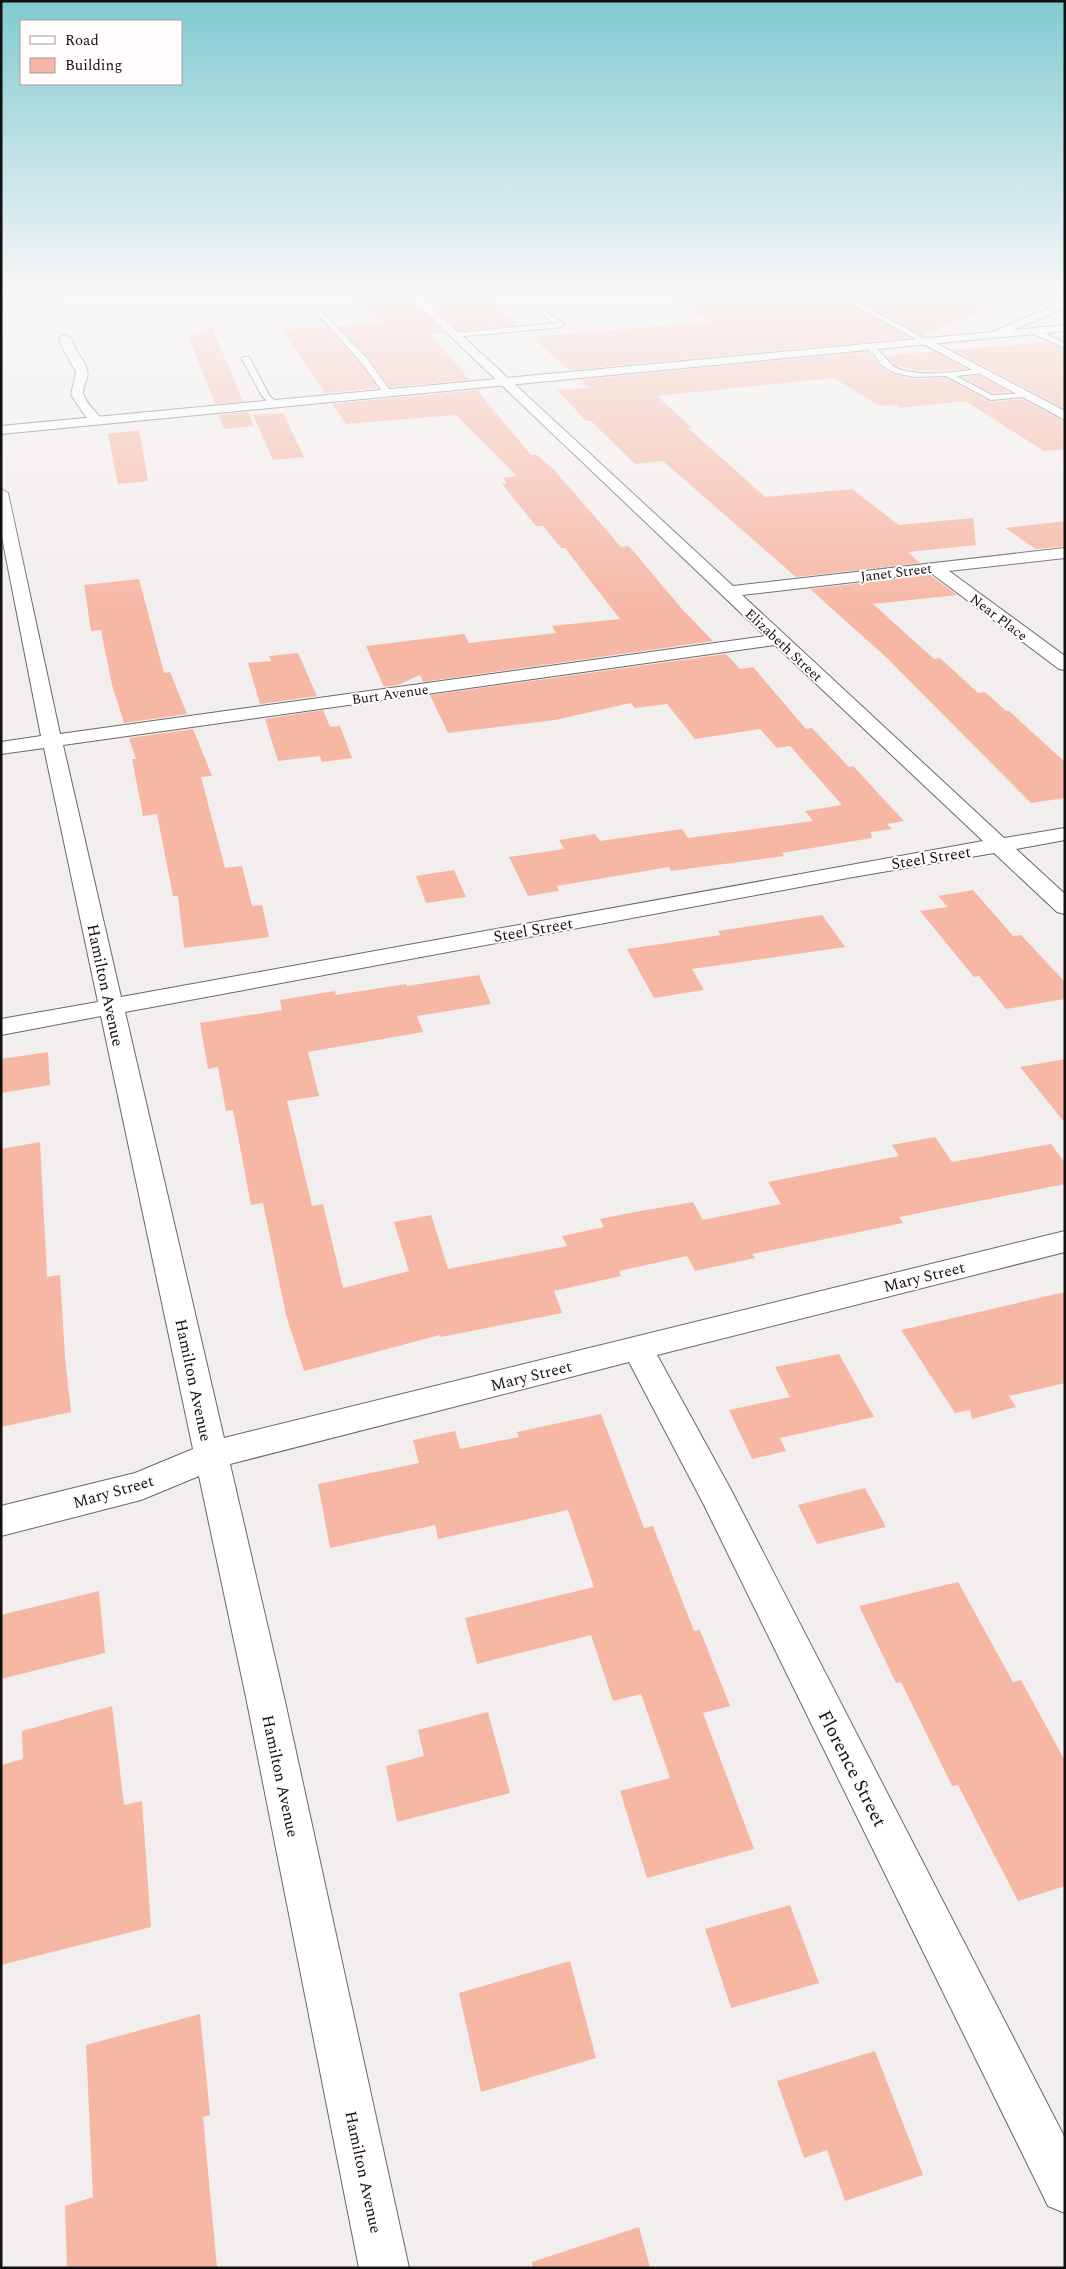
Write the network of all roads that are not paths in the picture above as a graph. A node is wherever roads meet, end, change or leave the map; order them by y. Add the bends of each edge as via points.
1 (79, 399) edge
2 (269, 399) edge
3 (327, 399) edge
4 (524, 399) edge
5 (1032, 399) edge
6 (274, 404) junction
7 (1065, 416) edge
8 (96, 421) junction
9 (1, 430) edge
10 (1, 493) edge
11 (1065, 553) edge
12 (934, 568) junction
13 (9, 570) edge
14 (727, 592) junction
15 (778, 638) junction
16 (1065, 665) edge
17 (52, 741) junction
18 (1, 748) edge
19 (1065, 834) edge
20 (1000, 846) junction
21 (1065, 907) edge
22 (111, 1007) junction
23 (1, 1027) edge
24 (1065, 1241) edge
25 (638, 1348) junction
26 (210, 1456) junction
27 (1, 1521) edge
28 (1065, 2190) edge
29 (384, 2268) edge

1 - 8 street
2 - 6 lane
3 - 6 street
4 - 14 street, Elizabeth Street
5 - 7 street
6 - 8 street
8 - 9 street
10 - 13 street, Hamilton Avenue
11 - 12 street, Janet Street
12 - 14 street, Janet Street
12 - 16 street, Near Place
13 - 17 street, Hamilton Avenue
14 - 15 street, Elizabeth Street
15 - 17 street, Burt Avenue
15 - 20 street, Elizabeth Street
17 - 18 street, Burt Avenue
17 - 22 street, Hamilton Avenue
19 - 20 street, Steel Street
20 - 21 street, Elizabeth Street
20 - 22 street, Steel Street
22 - 23 street, Steel Street
22 - 26 street, Hamilton Avenue
24 - 25 street, Mary Street
25 - 26 street, Mary Street
25 - 28 street, Florence Street via 723,1507
26 - 27 street, Mary Street via 141,1486
26 - 29 street, Hamilton Avenue via 265,1697

